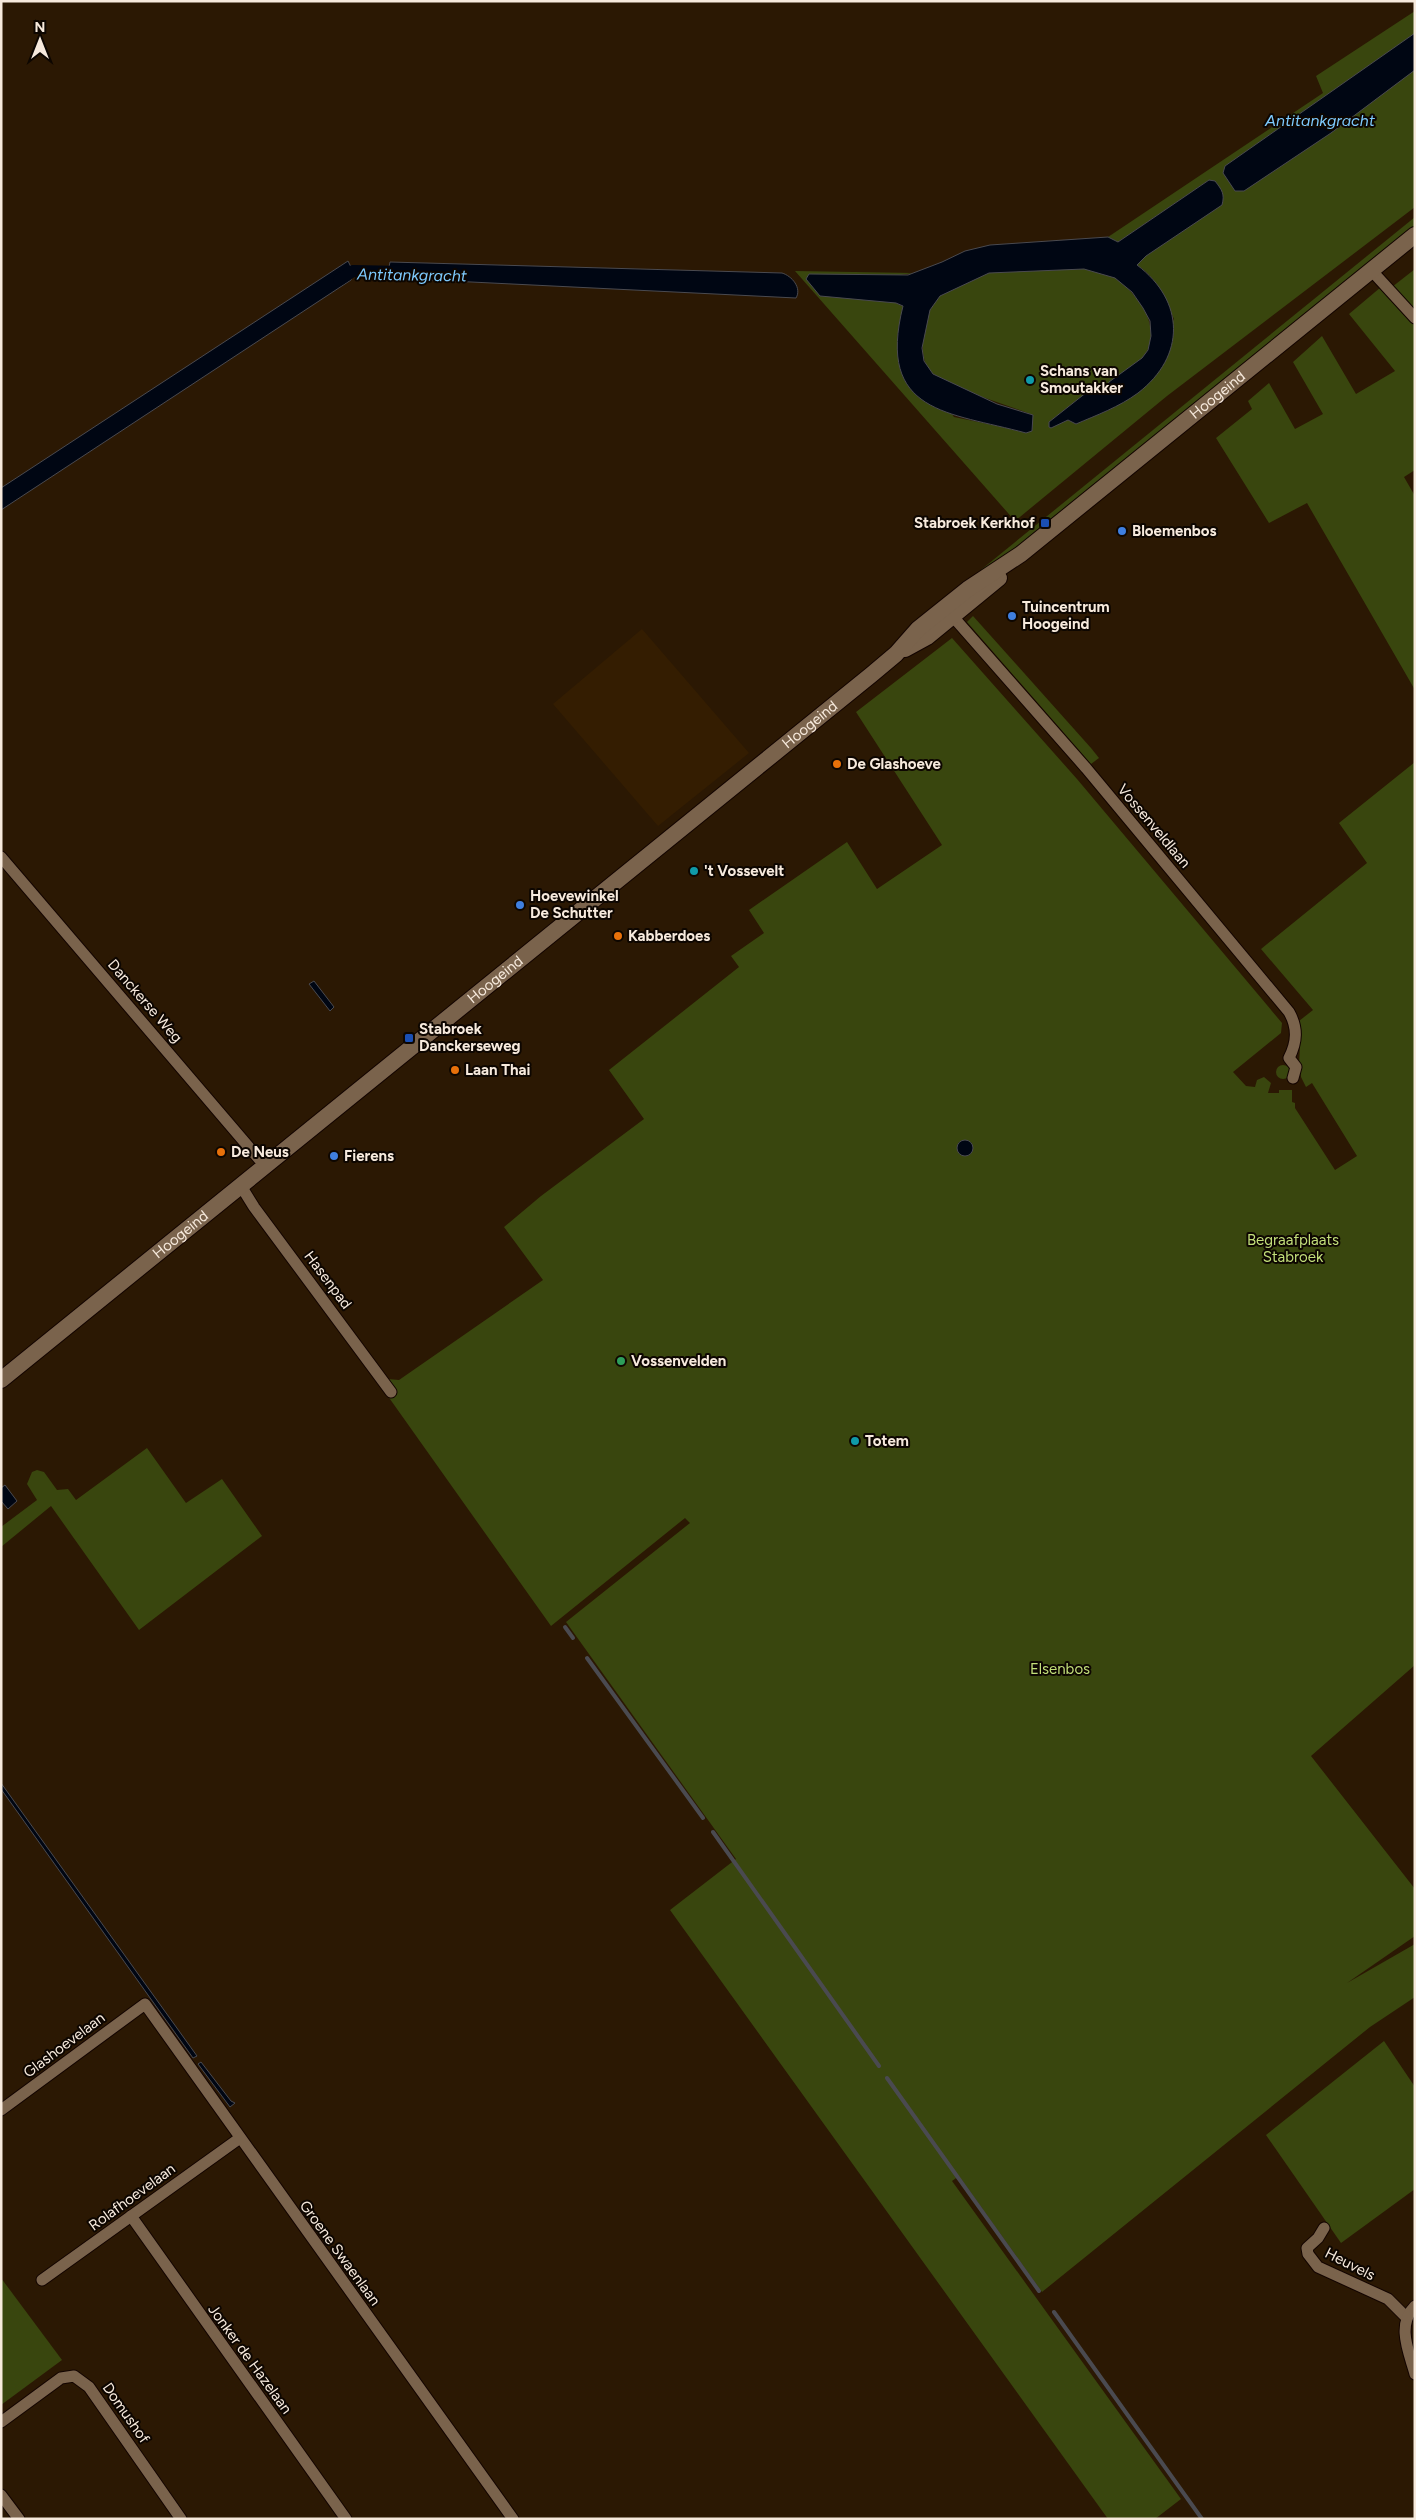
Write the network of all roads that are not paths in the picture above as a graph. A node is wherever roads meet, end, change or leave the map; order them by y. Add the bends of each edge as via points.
1 (1415, 236) edge
2 (1372, 271) junction
3 (1415, 318) edge
4 (949, 612) junction
5 (1, 857) edge
6 (1293, 1078) dead end
7 (265, 1166) junction
8 (241, 1186) junction
9 (1, 1380) edge
10 (391, 1392) dead end
11 (145, 2004) joint
12 (1, 2110) edge
13 (240, 2138) junction
14 (131, 2216) junction
15 (1324, 2228) dead end
16 (42, 2280) dead end
17 (1415, 2306) edge
18 (1406, 2317) junction
19 (1415, 2374) edge
20 (1, 2422) edge
21 (1, 2495) edge
22 (19, 2519) edge
23 (181, 2519) edge
24 (346, 2519) edge
25 (513, 2519) edge

1 - 2 main road, Hoogeind
2 - 3 street
2 - 4 main road, Hoogeind via 1021,554 991,572
4 - 6 street, Vossenveldlaan via 1086,768 1289,1012 1295,1031 1289,1058 1296,1067
4 - 7 main road, Hoogeind via 918,629 896,654
5 - 7 street, Danckerse Weg
7 - 8 main road, Hoogeind
8 - 9 main road, Hoogeind
8 - 10 street, Hasenpad
11 - 12 street, Glashoevelaan
11 - 13 street, Groene Swaenlaan
13 - 14 street, Rolafhoevelaan
13 - 25 street, Groene Swaenlaan
14 - 16 street, Rolafhoevelaan
14 - 24 street, Jonker de Hazelaan
15 - 18 street, Heuvels via 1307,2248 1313,2262 1388,2300
17 - 18 street
18 - 19 street via 1406,2342
20 - 23 street, Domushof via 61,2378 74,2376 89,2387
21 - 22 street

